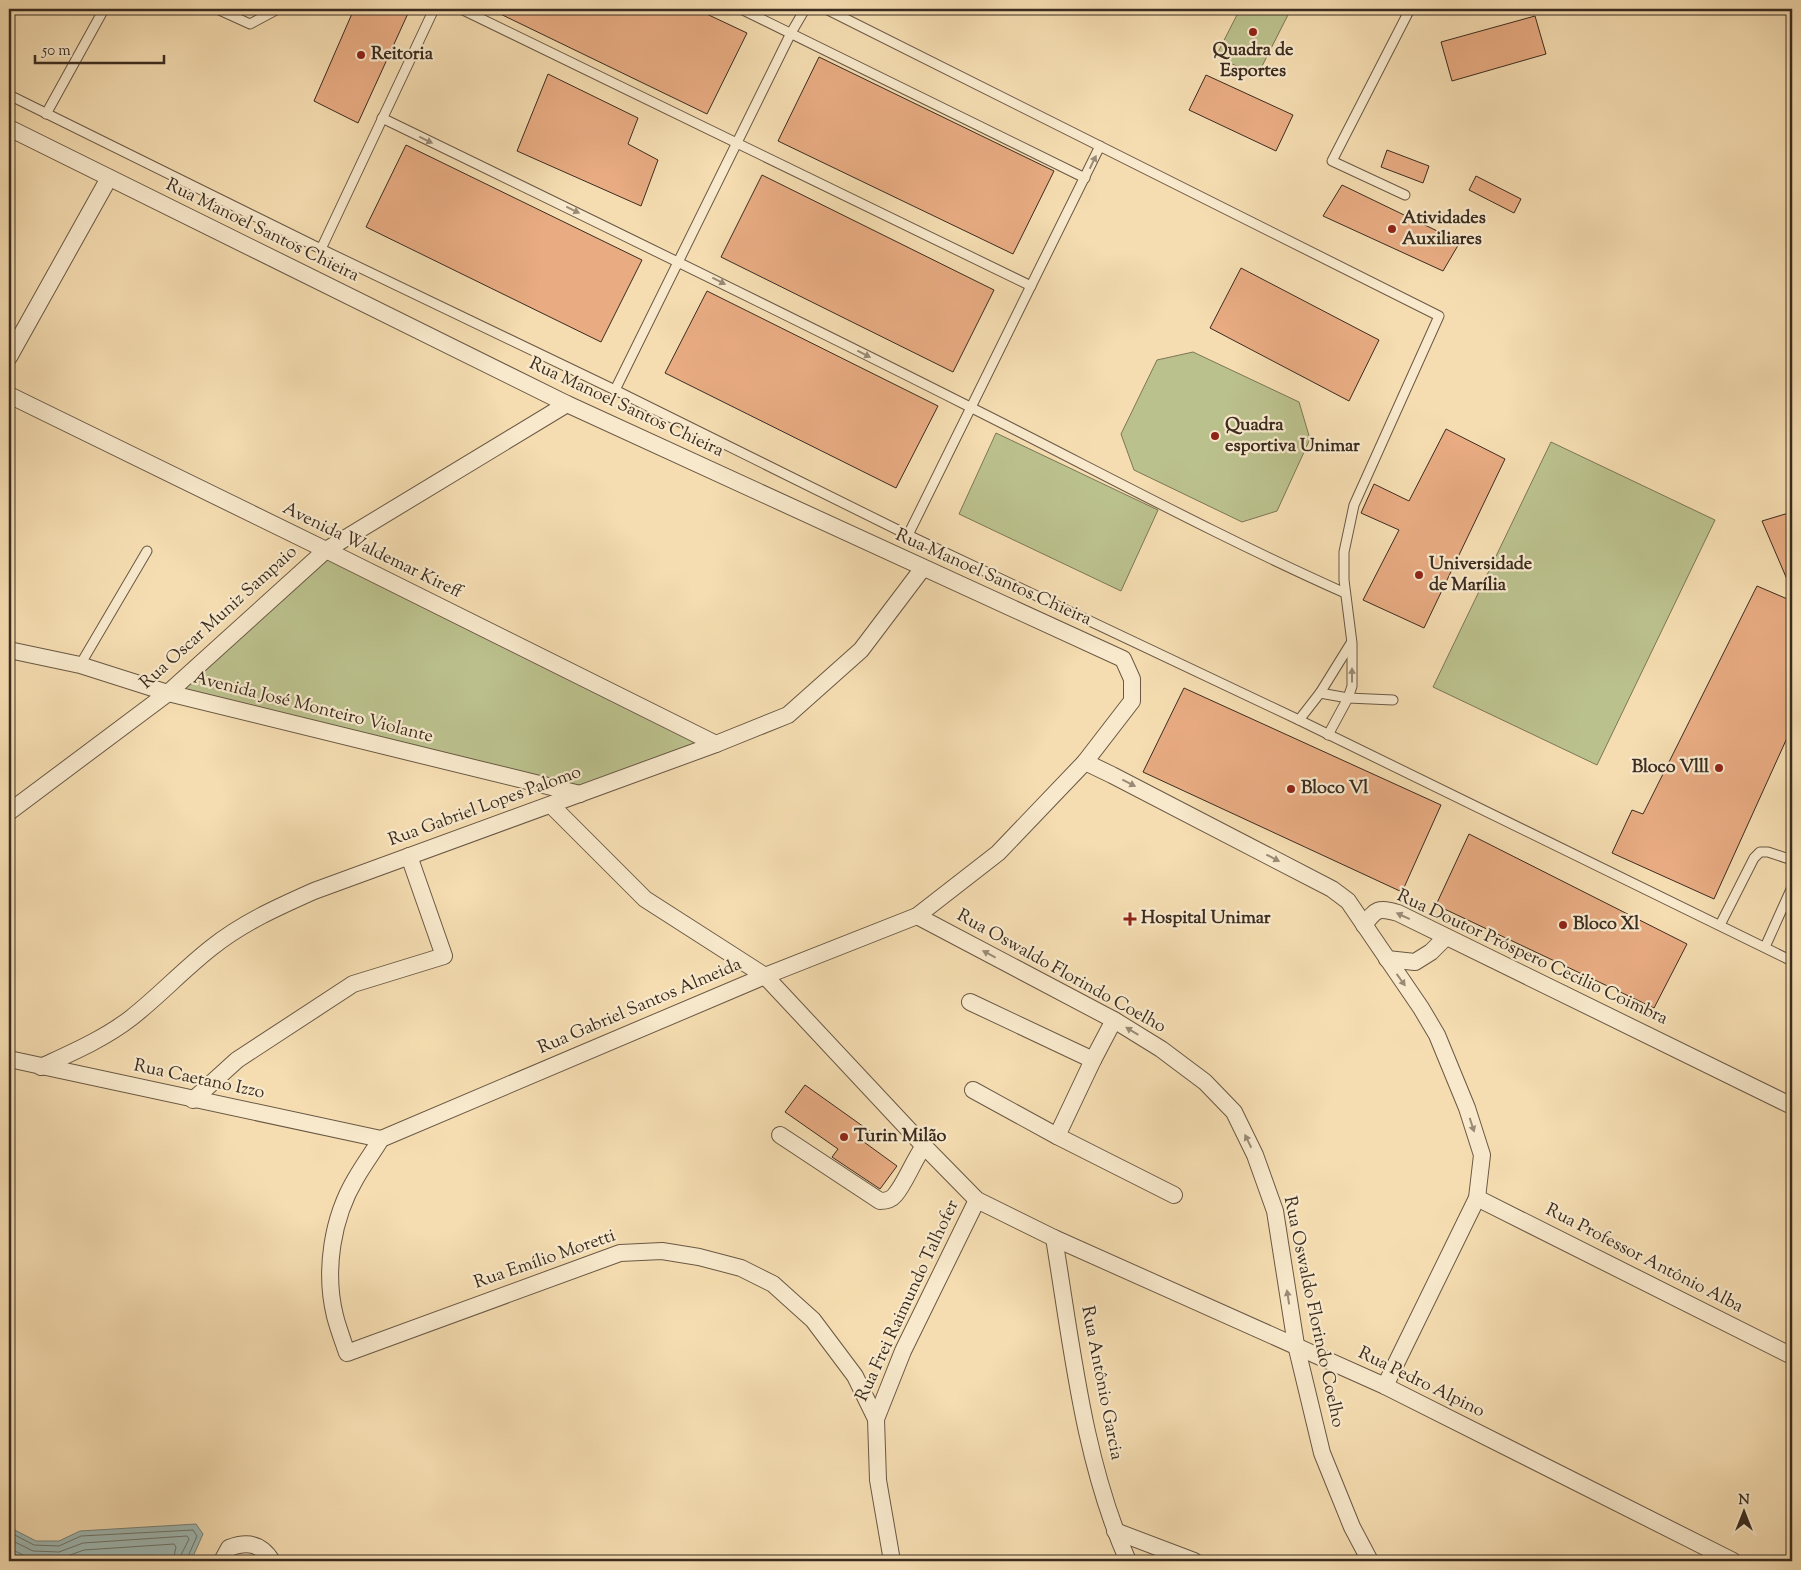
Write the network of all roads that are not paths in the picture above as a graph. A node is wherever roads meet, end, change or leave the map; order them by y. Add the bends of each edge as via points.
1 (104, 9) edge
2 (217, 9) edge
3 (278, 9) edge
4 (434, 9) edge
5 (461, 9) edge
6 (742, 9) edge
7 (805, 9) edge
8 (826, 9) edge
9 (1410, 9) edge
10 (791, 33) junction
11 (9, 95) edge
12 (46, 114) junction
13 (382, 118) junction
14 (9, 128) edge
15 (738, 143) junction
16 (1100, 146) junction
17 (109, 178) junction
18 (1085, 178) junction
19 (1405, 196) dead end
20 (321, 249) junction
21 (679, 261) junction
22 (1031, 286) junction
23 (9, 356) edge
24 (615, 390) junction
25 (9, 395) edge
26 (568, 404) junction
27 (971, 407) junction
28 (908, 535) junction
29 (326, 550) junction
30 (147, 551) dead end
31 (923, 568) junction
32 (1345, 593) junction
33 (1352, 643) junction
34 (9, 650) edge
35 (80, 665) junction
36 (168, 693) junction
37 (1320, 694) junction
38 (1348, 698) junction
39 (1393, 700) dead end
40 (1299, 720) junction
41 (1328, 735) junction
42 (716, 744) junction
43 (1085, 762) junction
44 (580, 794) junction
45 (551, 804) junction
46 (9, 812) edge
47 (409, 856) junction
48 (1792, 860) edge
49 (1792, 887) edge
50 (917, 916) junction
51 (1364, 925) junction
52 (1720, 925) junction
53 (1446, 937) junction
54 (1765, 947) junction
55 (1387, 959) junction
56 (1792, 961) edge
57 (765, 976) junction
58 (970, 1002) dead end
59 (1114, 1020) junction
60 (9, 1059) edge
61 (1093, 1060) junction
62 (41, 1067) junction
63 (973, 1090) dead end
64 (193, 1100) junction
65 (1792, 1106) edge
66 (780, 1135) dead end
67 (1057, 1136) junction
68 (381, 1139) junction
69 (924, 1146) junction
70 (1174, 1195) dead end
71 (1477, 1198) junction
72 (977, 1200) junction
73 (1054, 1238) junction
74 (1296, 1345) junction
75 (1792, 1356) edge
76 (1385, 1386) junction
77 (876, 1419) junction
78 (1115, 1531) junction
79 (222, 1561) edge
80 (272, 1561) edge
81 (892, 1561) edge
82 (1128, 1561) edge
83 (1194, 1561) edge
84 (1370, 1561) edge
85 (1733, 1561) edge

1 - 12 lane
2 - 3 lane via 250,24
4 - 13 lane
5 - 15 lane
6 - 10 lane
7 - 10 lane
8 - 16 lane
9 - 19 lane via 1332,161
10 - 15 lane
10 - 18 lane
11 - 12 lane
12 - 20 lane
13 - 20 lane
13 -> 21 lane
14 - 17 street, Rua Manoel Santos Chieira
15 - 21 lane
15 - 22 lane
18 -> 16 lane
16 - 32 lane via 1439,316 1354,505 1344,552
17 - 23 street
17 - 26 street, Rua Manoel Santos Chieira
18 - 22 lane
20 - 24 lane
21 - 24 lane
21 -> 27 lane
22 - 27 lane
24 - 28 lane
25 - 29 street, Avenida Waldemar Kireff
26 - 29 street, Rua Oscar Muniz Sampaio
26 - 31 street, Rua Manoel Santos Chieira
27 - 28 lane
27 - 32 lane via 1266,557
28 - 40 lane
29 - 36 street, Rua Oscar Muniz Sampaio
29 - 42 street, Avenida Waldemar Kireff
30 - 35 lane
31 - 42 street, Rua Gabriel Lopes Palomo via 861,650 801,704 788,715
31 - 43 street, Rua Manoel Santos Chieira via 1123,659 1132,679 1132,701
32 - 33 lane
33 - 37 lane
38 -> 33 lane via 1352,686
34 - 35 street, Avenida José Monteiro Violante
35 - 36 street, Avenida José Monteiro Violante
36 - 44 street, Avenida José Monteiro Violante
36 - 46 street, Rua Oscar Muniz Sampaio
37 - 38 lane
37 - 40 lane
38 - 39 lane
38 - 41 lane
40 - 41 lane
41 - 52 lane
42 - 44 street, Rua Gabriel Lopes Palomo
43 - 50 street, Rua Gabriel Santos Almeida via 998,853
43 -> 51 street via 1332,889 1348,901
44 - 45 street, Rua Gabriel Lopes Palomo
45 - 47 street, Rua Gabriel Lopes Palomo
45 - 57 street via 644,899
47 - 62 street, Rua Gabriel Lopes Palomo via 314,891 258,916 212,947 131,1018 93,1042
47 - 64 street via 444,956 353,984 238,1060
48 - 52 lane via 1760,852
49 - 54 lane
50 - 57 street, Rua Gabriel Santos Almeida
59 -> 50 street, Rua Oswaldo Florindo Coelho
53 -> 51 street, Rua Doutor Próspero Cecilio Coimbra via 1383,908 1373,912
51 - 55 street
52 - 54 lane
53 - 55 street via 1415,962
53 - 65 street, Rua Doutor Próspero Cecilio Coimbra
54 - 56 lane
55 -> 71 street via 1437,1035 1467,1108 1482,1155
57 - 68 street, Rua Gabriel Santos Almeida
57 - 69 street
58 - 61 street
59 - 61 street
74 -> 59 street, Rua Oswaldo Florindo Coelho via 1275,1211 1255,1155 1234,1112 1205,1082
60 - 62 street, Rua Caetano Izzo
61 - 67 street
62 - 64 street, Rua Caetano Izzo
63 - 67 street
64 - 68 street, Rua Caetano Izzo
66 - 69 street via 880,1201 894,1196
67 - 70 street
68 - 77 street, Rua Emílio Moretti via 355,1179 331,1246 330,1277 335,1316 348,1353 620,1253 662,1251 741,1268 773,1284 813,1320 855,1376
69 - 72 street
71 - 75 street, Rua Professor Antônio Alba
71 - 76 street
72 - 73 street, Rua Pedro Alpino
72 - 77 street, Rua Frei Raimundo Talhofer via 903,1351
73 - 74 street, Rua Pedro Alpino
73 - 78 street, Rua Antônio Garcia via 1086,1428
74 - 76 street, Rua Pedro Alpino
74 - 84 street, Rua Oswaldo Florindo Coelho via 1322,1453 1352,1527
76 - 85 street, Rua Pedro Alpino
77 - 81 street, Rua Emílio Moretti via 878,1480
78 - 82 street, Rua Antônio Garcia
78 - 83 street
79 - 80 street via 229,1548 242,1542 255,1545

